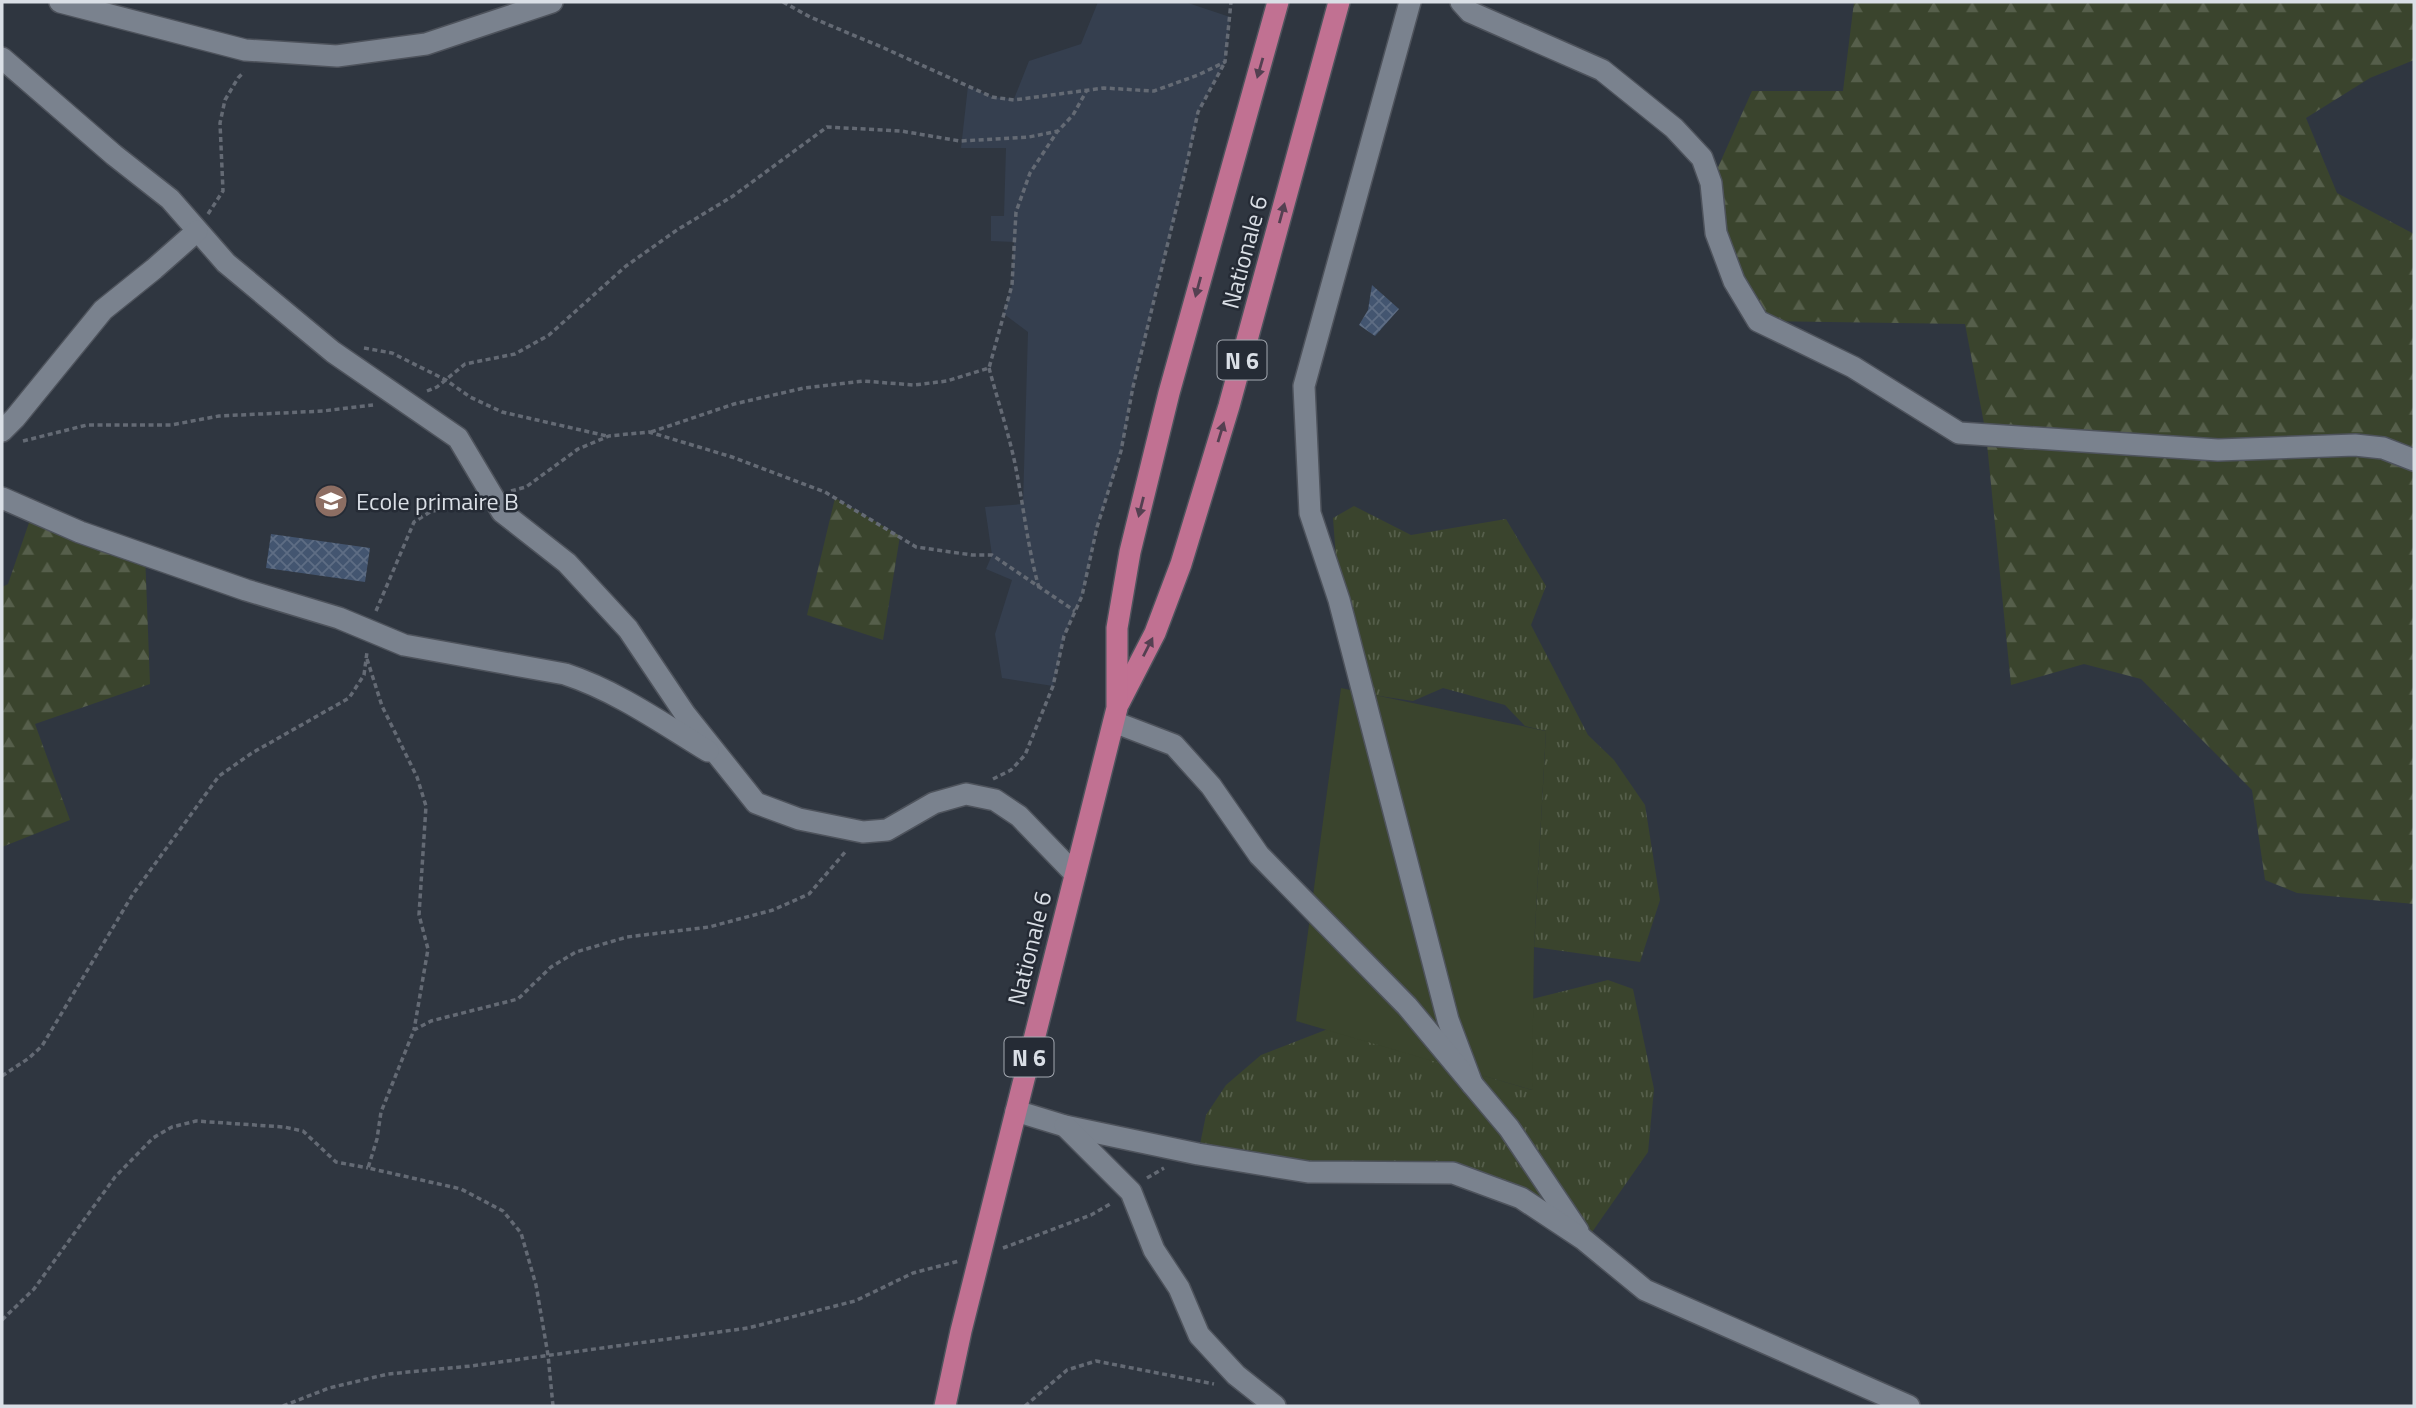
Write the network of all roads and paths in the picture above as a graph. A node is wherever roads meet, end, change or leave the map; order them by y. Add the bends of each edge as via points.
1 (60, 2) edge
2 (552, 2) edge
3 (783, 2) edge
4 (1231, 2) edge
5 (1278, 2) edge
6 (1339, 2) edge
7 (1410, 2) edge
8 (1461, 2) edge
9 (266, 51) junction
10 (2, 58) edge
11 (1225, 62) junction
12 (1087, 90) junction
13 (1058, 131) junction
14 (197, 231) junction
15 (327, 347) junction
16 (989, 369) junction
17 (446, 380) junction
18 (404, 401) junction
19 (649, 432) dead end
20 (11, 436) edge
21 (609, 436) dead end
22 (2414, 460) edge
23 (2, 498) edge
24 (1039, 588) dead end
25 (366, 657) dead end
26 (1115, 715) junction
27 (722, 760) junction
28 (966, 794) junction
29 (863, 832) junction
30 (1075, 874) junction
31 (414, 1030) junction
32 (1472, 1084) junction
33 (1016, 1111) junction
34 (1065, 1125) junction
35 (1198, 1154) junction
36 (368, 1168) junction
37 (1131, 1192) junction
38 (1583, 1239) junction
39 (980, 1256) junction
40 (2, 1320) edge
41 (548, 1355) junction
42 (1217, 1385) dead end
43 (283, 1406) edge
44 (552, 1406) edge
45 (945, 1406) edge
46 (1025, 1406) edge
47 (1275, 1406) edge
48 (1909, 1406) edge

1 - 9 street via 245,50
2 - 9 street via 426,44 337,56
3 - 12 path via 992,97 1014,100
4 - 11 path
5 -> 26 main road, Nationale 6 / N 6 via 1130,551 1117,628
26 -> 6 main road, Nationale 6 / N 6 via 1155,633 1181,564
7 - 32 street via 1304,386 1310,513 1349,638 1448,1020
8 - 22 street via 1470,12 1602,70 1674,128 1702,158 1711,183 1716,233 1734,281 1758,321 1853,368 1959,433 2218,450 2355,445 2383,448
9 - 14 path via 237,78 225,100 220,123 223,191
10 - 14 street via 170,199
11 - 12 path via 1154,91
11 - 28 path via 1198,112 1121,451 1082,596 1064,636 1053,687 1026,755 1011,770
12 - 13 path
13 - 16 path via 1030,173 1016,212 1012,285
13 - 17 path via 960,141 901,131 827,127 626,266 549,335 514,354 465,364
14 - 15 street via 226,263
14 - 20 street via 103,310 15,418
15 - 17 path via 392,353
15 - 18 street
16 - 19 path via 947,382 863,382 804,388 734,404
16 - 24 path via 1013,457
17 - 18 path
17 - 21 path via 502,412
18 - 20 path via 219,416 171,425 87,425
18 - 27 street via 458,438 502,512 567,564 628,629
23 - 27 street via 80,531 339,618 404,645 588,681
25 - 31 path via 426,806 419,915 428,950
26 - 30 main road, Nationale 6 / N 6
26 - 32 street via 1174,745 1211,786 1259,855 1407,1006
27 - 29 street via 756,803 799,819
28 - 29 street via 934,803 887,830
28 - 30 street via 995,800 1019,816
29 - 31 path via 809,894 709,927 627,937 576,952 551,967 518,999 431,1021
30 - 33 main road, Nationale 6 / N 6
31 - 36 path via 381,1112
32 - 38 street via 1509,1128
33 - 34 street
33 - 39 main road, Nationale 6 / N 6
34 - 35 street
34 - 37 street
35 - 37 path via 1151,1174
35 - 38 street via 1308,1172 1453,1173 1521,1198
36 - 40 path via 336,1162 303,1131 197,1121 172,1126 115,1177 34,1289
36 - 41 path via 461,1189 503,1211 521,1233
37 - 39 path via 1091,1215
37 - 47 street via 1154,1250 1179,1288 1199,1335 1236,1375
38 - 48 street via 1645,1290
39 - 41 path via 913,1273 855,1301 748,1328
39 - 45 main road, Nationale 6 / N 6
41 - 43 path via 388,1374 329,1388
41 - 44 path
42 - 46 path via 1096,1362 1067,1370

